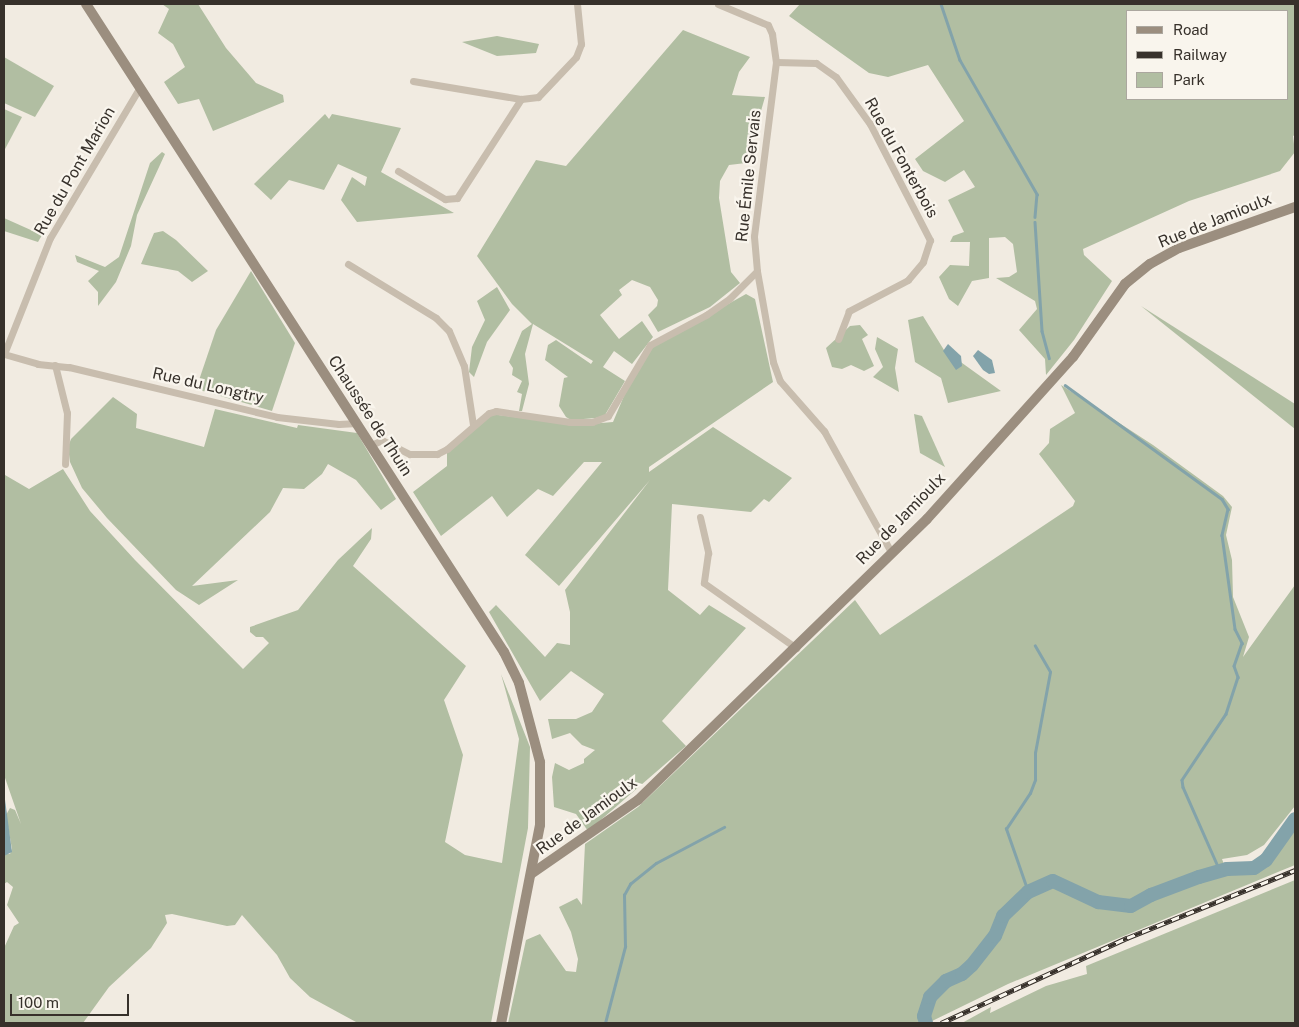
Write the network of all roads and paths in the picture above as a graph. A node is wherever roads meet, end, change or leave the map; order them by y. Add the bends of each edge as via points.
1 (86, 4) edge
2 (576, 4) edge
3 (718, 4) edge
4 (776, 62) junction
5 (413, 81) dead end
6 (140, 87) junction
7 (521, 100) junction
8 (398, 171) dead end
9 (1295, 207) edge
10 (348, 264) dead end
11 (757, 270) junction
12 (838, 339) dead end
13 (4, 354) edge
14 (55, 365) junction
15 (357, 423) junction
16 (473, 425) junction
17 (371, 446) junction
18 (65, 464) dead end
19 (700, 517) dead end
20 (891, 552) junction
21 (796, 648) junction
22 (531, 874) junction
23 (501, 1023) edge

1 - 6 main road, Chaussée de Thuin
2 - 7 street via 581,44 576,57 546,92 530,100
3 - 4 street via 768,25
4 - 11 street, Rue Émile Servais via 754,236
4 - 12 street, Rue du Fonterbois via 816,63 836,77 870,124 930,240 923,262 908,280 849,311
5 - 7 street
6 - 13 street, Rue du Pont Marion via 50,238
6 - 15 main road, Chaussée de Thuin
7 - 8 street via 457,198 445,199
9 - 20 main road, Rue de Jamioulx via 1179,248 1150,264 1125,284 1073,357 927,519
10 - 16 street via 436,318 449,331 464,366
11 - 16 street via 730,298 650,345 606,418 570,422 496,411
11 - 20 street, Rue Émile Servais via 773,362 780,381 824,431
13 - 14 street, Rue du Longtry via 38,364
14 - 15 street, Rue du Longtry via 277,417
14 - 18 street via 67,413
15 - 17 main road, Chaussée de Thuin
16 - 17 street via 437,454 410,454 382,440
17 - 22 main road, Chaussée de Thuin via 504,652 519,683 540,762 540,825
19 - 21 street via 708,553 704,583
20 - 21 main road, Rue de Jamioulx
21 - 22 main road, Rue de Jamioulx via 638,800
22 - 23 main road, Chaussée de Thuin

